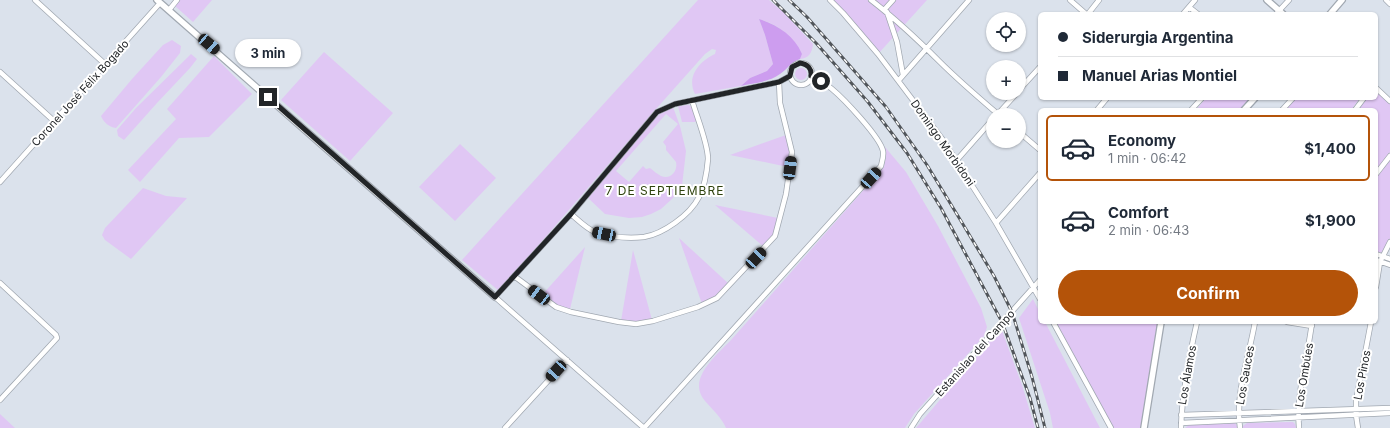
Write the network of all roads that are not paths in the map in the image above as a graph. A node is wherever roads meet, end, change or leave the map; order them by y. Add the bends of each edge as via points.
1 (35, 0) edge
2 (177, 0) edge
3 (830, 0) edge
4 (871, 0) edge
5 (893, 0) edge
6 (969, 0) edge
7 (1070, 0) edge
8 (1099, 0) edge
9 (1195, 0) edge
10 (1267, 0) edge
11 (1289, 0) edge
12 (1342, 0) edge
13 (1386, 0) edge
14 (159, 1) edge
15 (1390, 4) edge
16 (1190, 7) junction
17 (168, 10) junction
18 (885, 11) junction
19 (1085, 12) edge
20 (1089, 12) edge
21 (1185, 12) edge
22 (1196, 12) edge
23 (1278, 12) edge
24 (1280, 12) edge
25 (1332, 12) edge
26 (926, 47) junction
27 (106, 65) junction
28 (1038, 69) edge
29 (0, 72) edge
30 (903, 75) junction
31 (790, 76) junction
32 (811, 76) junction
33 (898, 80) junction
34 (779, 82) junction
35 (1026, 82) edge
36 (1378, 90) edge
37 (692, 100) junction
38 (1011, 100) edge
39 (1105, 100) edge
40 (1200, 100) edge
41 (1253, 100) edge
42 (1291, 100) edge
43 (1390, 101) edge
44 (990, 108) edge
45 (1004, 108) edge
46 (1098, 108) edge
47 (1193, 108) edge
48 (1246, 108) edge
49 (1284, 108) edge
50 (54, 121) junction
51 (986, 127) edge
52 (1026, 138) edge
53 (1038, 148) edge
54 (1390, 156) edge
55 (956, 161) junction
56 (1378, 171) edge
57 (1038, 175) edge
58 (2, 176) edge
59 (0, 182) edge
60 (571, 214) junction
61 (996, 223) junction
62 (1390, 242) edge
63 (1378, 255) edge
64 (1382, 256) junction
65 (1390, 259) edge
66 (1378, 261) edge
67 (1390, 265) edge
68 (514, 276) junction
69 (1038, 282) edge
70 (1, 286) edge
71 (1034, 287) junction
72 (1038, 295) edge
73 (495, 297) junction
74 (1054, 324) edge
75 (1161, 324) edge
76 (1197, 324) edge
77 (1255, 324) edge
78 (1312, 324) edge
79 (1371, 324) edge
80 (567, 360) junction
81 (0, 400) edge
82 (1390, 408) edge
83 (1356, 409) junction
84 (1298, 412) junction
85 (1239, 413) junction
86 (1390, 413) edge
87 (1181, 415) junction
88 (1356, 415) junction
89 (1298, 417) junction
90 (1239, 420) junction
91 (1181, 426) edge
92 (505, 428) edge
93 (644, 428) edge
94 (911, 428) edge
95 (1111, 428) edge
96 (1144, 428) edge
97 (1240, 428) edge
98 (1299, 428) edge
99 (1358, 428) edge

1 - 27 street
2 - 17 street
3 - 33 street, Domingo Morbidoni
4 - 18 street
5 - 18 street
6 - 26 street
7 - 19 street
8 - 20 street
9 - 16 street
10 - 23 street
11 - 24 street
12 - 25 street
13 - 15 street
14 - 17 street
14 - 27 street, Coronel José Félix Bogado
16 - 21 street
16 - 22 street
17 - 73 street
18 - 26 street
18 - 30 street via 897,42
26 - 30 street
26 - 44 street
27 - 50 street, Coronel José Félix Bogado
28 - 35 street
29 - 50 street
30 - 33 street
31 - 32 street via 794,82 802,84 809,81
31 - 32 street via 792,67 800,63 809,66
31 - 34 street
32 - 93 street via 834,90 878,138 883,151 881,166
33 - 55 street, Domingo Morbidoni
34 - 37 street
34 - 68 street via 780,103 792,152 776,236 717,298 660,320 636,324 583,315 556,307
36 - 43 street
37 - 60 street via 664,108 653,116
37 - 60 street via 708,157 706,176 699,198 681,219 646,237 630,238 594,232
38 - 45 street
39 - 46 street
40 - 47 street
41 - 48 street
42 - 49 street
50 - 58 street, Coronel José Félix Bogado
51 - 55 street
52 - 53 street
54 - 56 street
55 - 61 street, Domingo Morbidoni
57 - 61 street
58 - 59 street, Coronel José Félix Bogado
60 - 68 street
61 - 71 street, Domingo Morbidoni
62 - 64 street
63 - 64 street
64 - 65 street
64 - 66 street
66 - 67 street
68 - 73 street
69 - 71 street, Estanislao del Campo
70 - 81 street via 57,338
71 - 72 street, Domingo Morbidoni
71 - 94 street, Estanislao del Campo via 920,414
73 - 80 street
74 - 95 street
75 - 96 street
76 - 87 street, Los Álamos
77 - 85 street, Los Sauces
78 - 84 street, Los Ombúes
79 - 83 street, Los Pinos
80 - 92 street
80 - 93 street
82 - 83 street
83 - 84 street
83 - 88 street, Los Pinos
84 - 85 street
84 - 89 street, Los Ombúes
85 - 87 street
85 - 90 street, Los Sauces
86 - 88 street
87 - 91 street, Los Álamos
88 - 89 street
88 - 99 street, Los Pinos
89 - 90 street
89 - 98 street, Los Ombúes
90 - 91 street
90 - 97 street, Los Sauces

